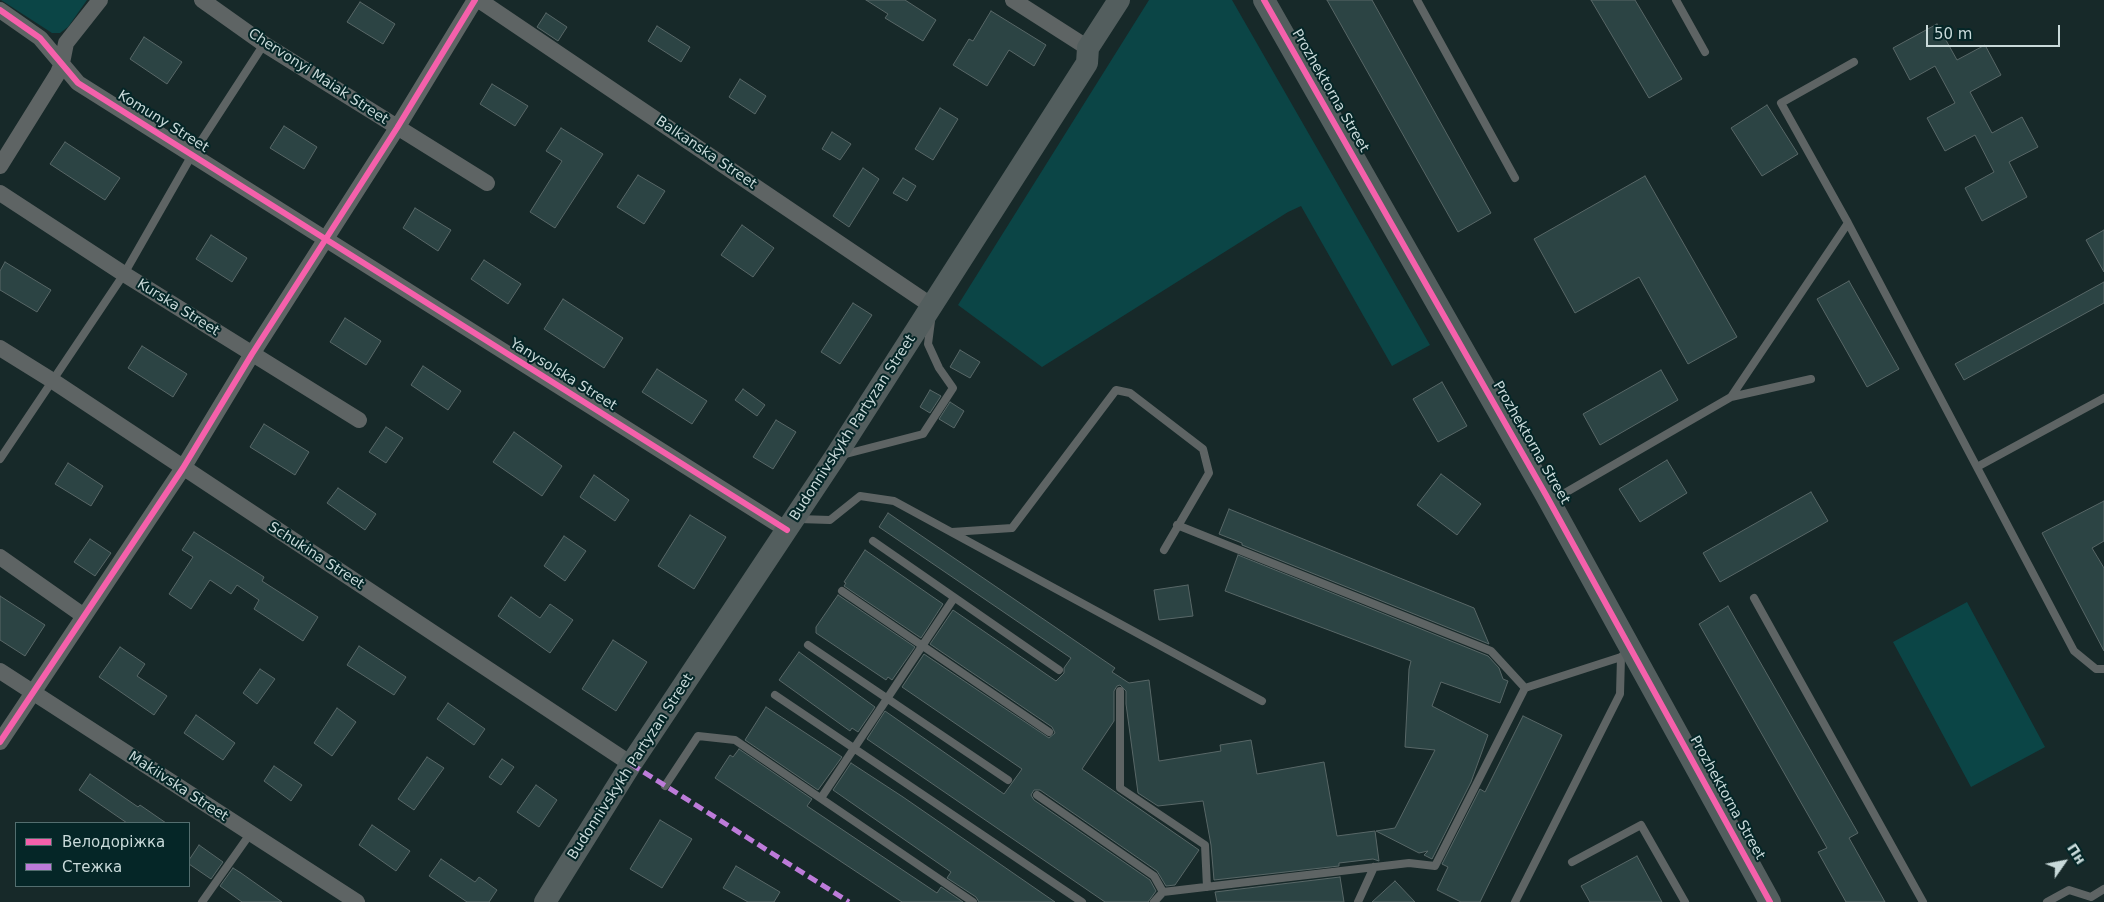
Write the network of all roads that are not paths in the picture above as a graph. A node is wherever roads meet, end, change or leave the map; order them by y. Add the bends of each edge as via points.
1 (100, 0) edge
2 (202, 0) edge
3 (475, 0) edge
4 (479, 0) edge
5 (1013, 0) edge
6 (1119, 0) edge
7 (1264, 0) edge
8 (1417, 0) edge
9 (1676, 0) edge
10 (0, 10) edge
11 (264, 44) junction
12 (1088, 48) junction
13 (1704, 52) dead end
14 (1854, 62) dead end
15 (62, 63) junction
16 (397, 128) junction
17 (192, 156) junction
18 (0, 166) edge
19 (1515, 178) dead end
20 (487, 183) dead end
21 (0, 193) edge
22 (1848, 223) junction
23 (326, 241) junction
24 (124, 274) junction
25 (932, 306) junction
26 (0, 348) edge
27 (252, 354) junction
28 (1812, 379) dead end
29 (53, 381) junction
30 (1731, 397) junction
31 (2104, 398) edge
32 (359, 420) dead end
33 (836, 457) junction
34 (0, 459) edge
35 (1977, 467) junction
36 (182, 468) junction
37 (1550, 502) junction
38 (791, 524) junction
39 (1177, 525) junction
40 (952, 532) junction
41 (873, 541) dead end
42 (1164, 550) dead end
43 (0, 557) edge
44 (842, 591) dead end
45 (954, 598) junction
46 (1754, 598) dead end
47 (84, 616) junction
48 (808, 645) dead end
49 (922, 646) junction
50 (1626, 653) junction
51 (2104, 669) edge
52 (1059, 670) dead end
53 (0, 671) edge
54 (1525, 688) junction
55 (1120, 691) dead end
56 (32, 692) junction
57 (775, 695) dead end
58 (887, 698) junction
59 (1262, 701) dead end
60 (1049, 732) dead end
61 (0, 742) edge
62 (854, 748) junction
63 (631, 764) junction
64 (1008, 780) dead end
65 (665, 786) dead end
66 (1037, 795) dead end
67 (821, 798) junction
68 (250, 834) junction
69 (1572, 862) dead end
70 (1374, 867) junction
71 (1206, 887) junction
72 (2104, 889) edge
73 (1164, 892) junction
74 (2093, 899) edge
75 (202, 902) edge
76 (356, 902) edge
77 (544, 902) edge
78 (973, 902) edge
79 (1082, 902) edge
80 (1154, 902) edge
81 (1358, 902) edge
82 (1515, 902) edge
83 (1685, 902) edge
84 (1770, 902) edge
85 (1923, 902) edge
86 (2047, 902) edge

1 - 15 street via 66,43
2 - 11 street, Chervonyi Maiak Street
3 - 16 street
4 - 25 street, Balkanska Street
5 - 12 street
6 - 12 main road, Budonnivskykh Partyzan Street
7 - 37 main road, Prozhektorna Street
8 - 19 lane
9 - 13 lane
10 - 15 street, Komuny Street via 40,38
11 - 16 street, Chervonyi Maiak Street
11 - 17 lane
12 - 25 main road, Budonnivskykh Partyzan Street via 1087,63
14 - 22 lane via 1781,103
15 - 17 street, Komuny Street via 78,84
15 - 18 street
16 - 20 street, Chervonyi Maiak Street
16 - 23 street
17 - 23 street, Komuny Street
17 - 24 lane
21 - 24 street, Kurska Street
22 - 30 lane
22 - 35 lane
23 - 27 street
23 - 38 street, Yanysolska Street
24 - 27 street, Kurska Street
24 - 29 lane
25 - 33 main road, Budonnivskykh Partyzan Street
25 - 33 lane via 928,344 953,388 923,434
26 - 29 street, Schukina Street
27 - 32 street, Kurska Street
27 - 36 street
28 - 30 lane
29 - 34 lane
29 - 36 street, Schukina Street
30 - 37 lane
31 - 35 lane
33 - 38 main road, Budonnivskykh Partyzan Street
35 - 51 lane via 2074,651 2096,669
36 - 47 street
36 - 63 street, Schukina Street
37 - 50 main road, Prozhektorna Street
38 - 40 lane via 830,520 860,496 894,501
38 - 63 main road, Budonnivskykh Partyzan Street
39 - 40 lane via 1209,474 1203,449 1130,393 1116,390 1012,528
39 - 42 lane
39 - 54 lane via 1492,651
40 - 59 lane
41 - 45 lane
43 - 47 street
44 - 49 lane
45 - 49 lane
45 - 52 lane
46 - 85 lane
47 - 56 street
48 - 58 lane
49 - 58 lane
49 - 60 lane
50 - 54 lane
50 - 82 lane via 1620,694
50 - 84 main road, Prozhektorna Street
53 - 56 street, Makiivska Street
54 - 70 lane via 1435,866 1410,863
55 - 71 lane via 1120,788 1205,845
56 - 61 street
56 - 68 street, Makiivska Street
57 - 62 lane
58 - 62 lane
58 - 64 lane
62 - 67 lane
62 - 79 lane
63 - 77 main road, Budonnivskykh Partyzan Street
65 - 67 lane via 698,736 714,737 735,740
66 - 73 lane via 1154,876
67 - 78 lane
68 - 75 lane
68 - 76 street, Makiivska Street
69 - 83 lane via 1641,825
70 - 71 lane
70 - 81 lane
71 - 73 lane
72 - 74 lane
73 - 80 lane
74 - 86 lane via 2070,890

